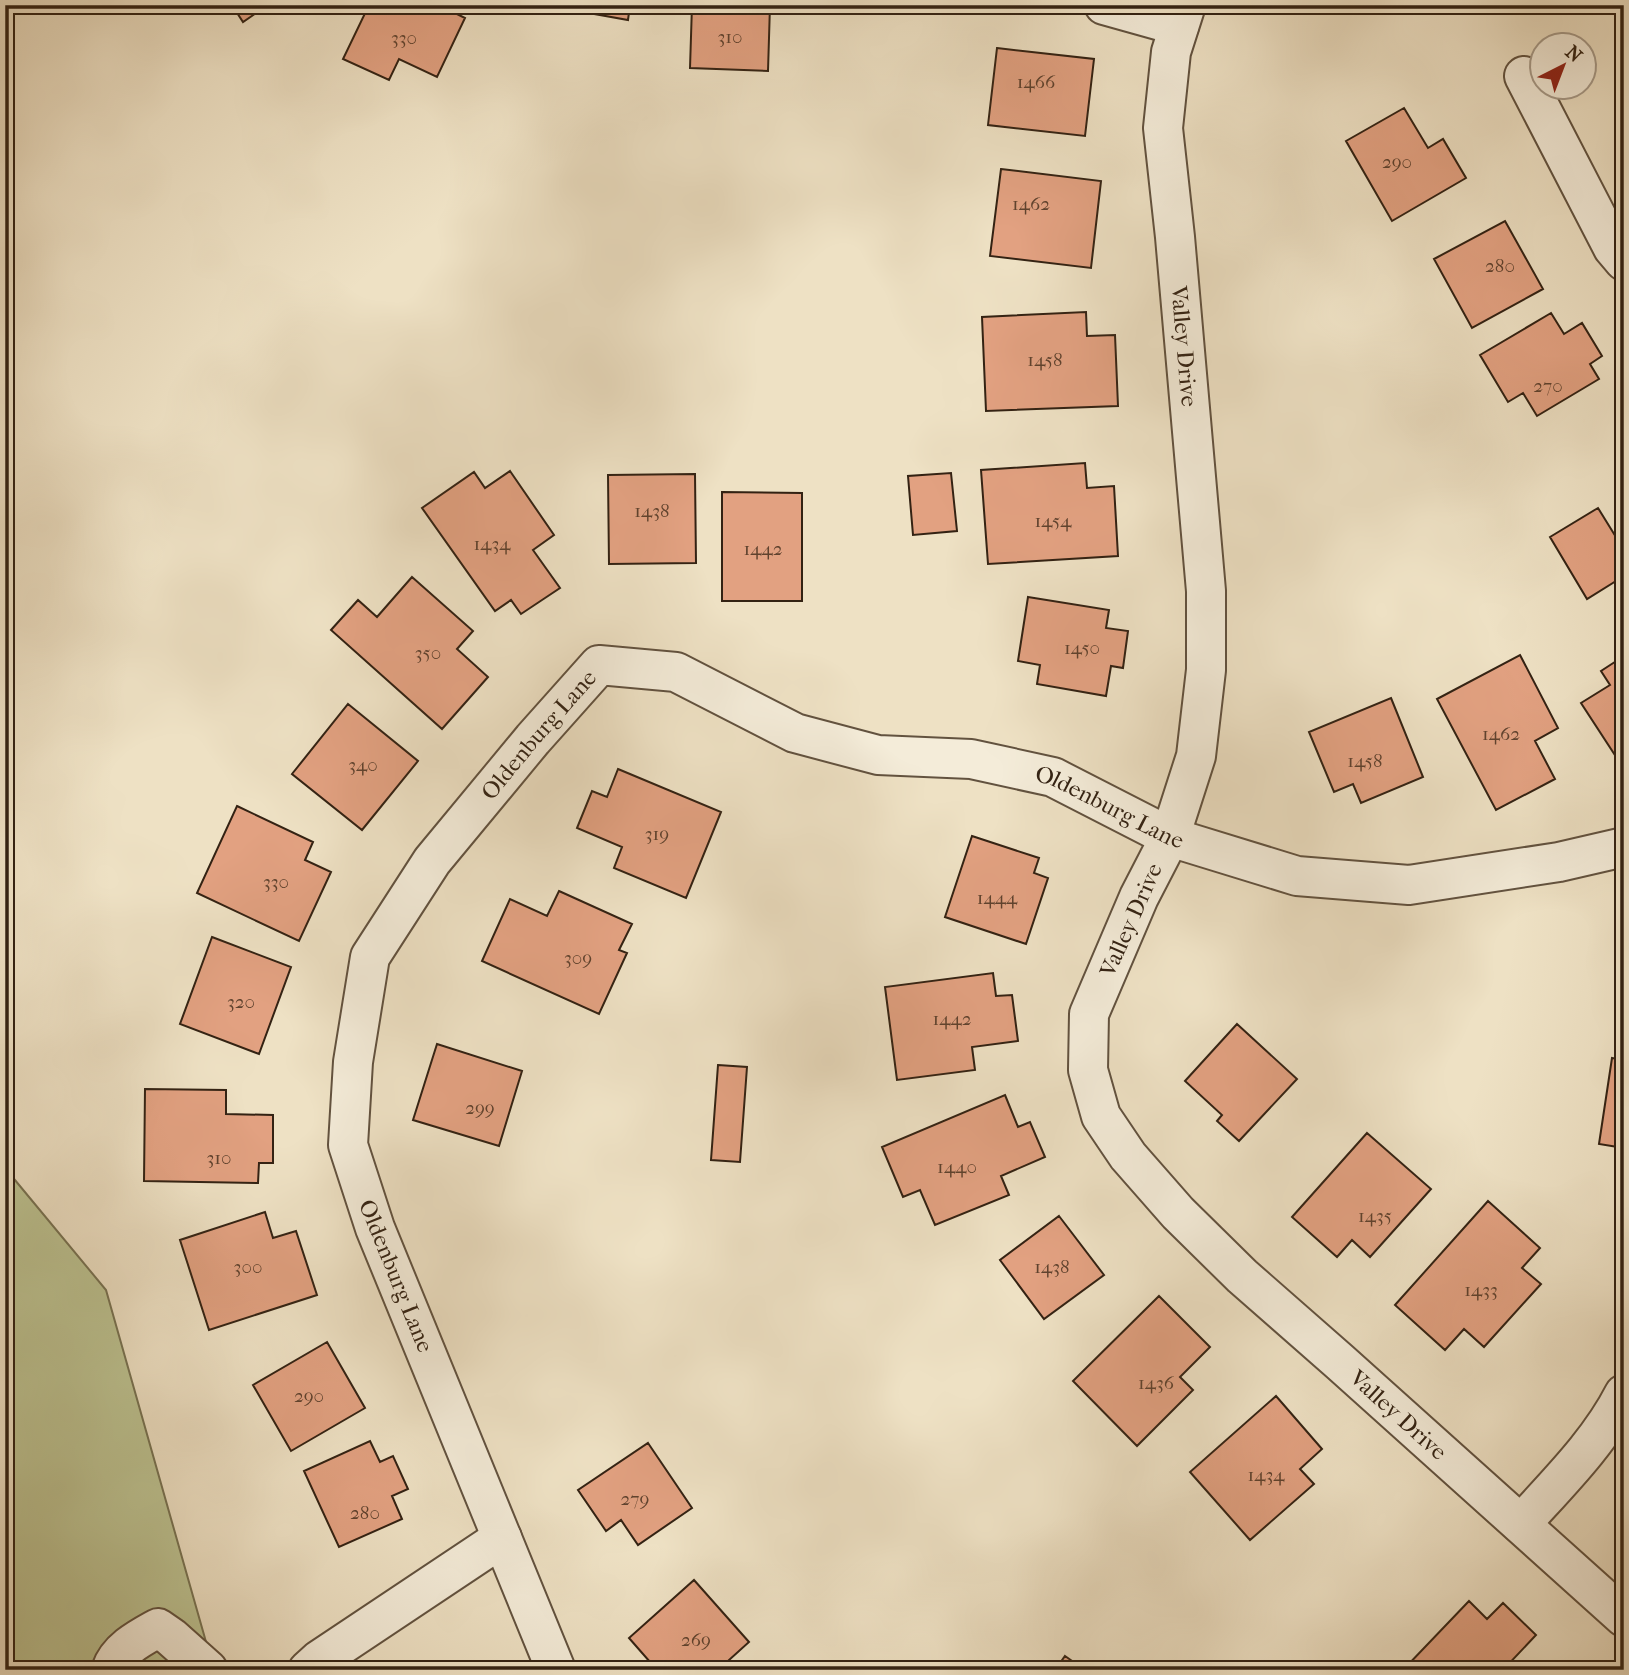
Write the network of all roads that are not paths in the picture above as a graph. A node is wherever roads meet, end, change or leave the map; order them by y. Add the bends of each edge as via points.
1 (1104, 5) edge
2 (1183, 16) edge
3 (1524, 76) dead end
4 (1624, 261) edge
5 (1170, 837) junction
6 (1624, 847) edge
7 (1624, 1394) edge
8 (1521, 1524) junction
9 (502, 1538) junction
10 (1624, 1617) edge
11 (111, 1670) edge
12 (208, 1670) edge
13 (308, 1670) edge
14 (556, 1670) edge

1 - 2 street
2 - 5 street, Valley Drive via 1171,52 1163,128 1205,578 1206,670 1196,756
3 - 4 street
5 - 6 street, Oldenburg Lane via 1297,876 1409,885
5 - 8 street, Valley Drive via 1089,1014 1088,1070 1101,1116 1128,1156 1178,1213 1242,1276
5 - 9 street, Oldenburg Lane via 1053,777 971,759 878,755 795,733 676,671 599,666 432,861 370,957 353,1062 348,1146 375,1228
7 - 8 street via 1612,1416
8 - 10 street, Valley Drive
9 - 13 street
9 - 14 street, Oldenburg Lane
11 - 12 street via 130,1644 158,1628

